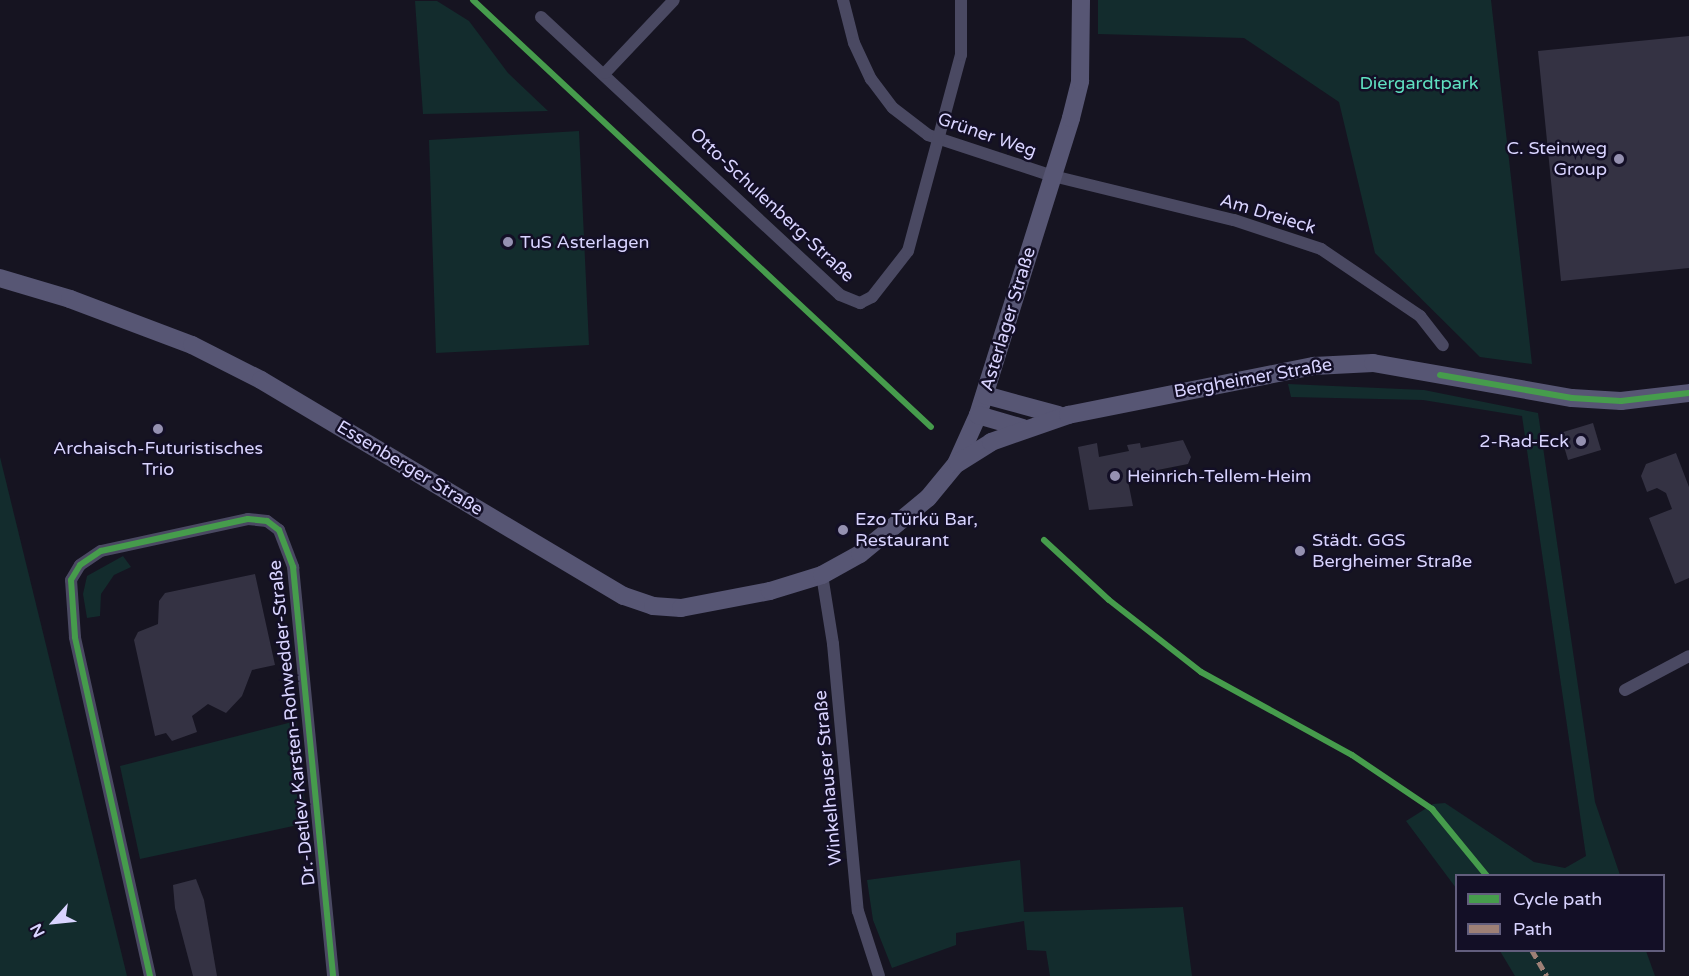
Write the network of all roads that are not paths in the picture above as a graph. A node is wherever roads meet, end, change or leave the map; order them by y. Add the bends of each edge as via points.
1 (674, 0) edge
2 (843, 0) edge
3 (961, 0) edge
4 (1081, 0) edge
5 (541, 17) dead end
6 (605, 73) junction
7 (941, 141) junction
8 (1053, 176) junction
9 (0, 278) edge
10 (1443, 345) dead end
11 (1689, 393) edge
12 (985, 395) junction
13 (978, 415) junction
14 (1068, 415) junction
15 (1023, 428) junction
16 (957, 464) junction
17 (822, 575) junction
18 (1689, 656) edge
19 (1625, 690) dead end
20 (150, 976) edge
21 (333, 976) edge
22 (879, 976) edge

1 - 6 street
2 - 7 street, Grüner Weg via 854,43 871,79 911,125
3 - 7 street, Otto-Schulenberg-Straße via 961,55
4 - 8 main road, Asterlager Straße via 1080,81
5 - 6 street, Otto-Schulenberg-Straße
6 - 7 street, Otto-Schulenberg-Straße via 849,301 860,303 872,297 908,251
7 - 8 street, Grüner Weg
8 - 10 street, Am Dreieck via 1234,220 1321,249 1420,316
8 - 12 main road, Asterlager Straße
9 - 17 main road, Essenberger Straße via 70,299 181,341 261,380 624,596 653,606 681,608 723,603
11 - 14 main road, Bergheimer Straße via 1621,401 1572,398 1373,363 1343,363 1251,377
12 - 13 main road, Asterlager Straße
12 - 14 main road, Bergheimer Straße via 1044,414
13 - 15 main road
13 - 16 main road, Asterlager Straße
14 - 15 main road, Bergheimer Straße
15 - 16 main road, Bergheimer Straße
16 - 17 main road, Asterlager Straße via 889,532
17 - 22 street, Winkelhauser Straße via 833,644 858,911
18 - 19 street
20 - 21 street, Dr.-Detlev-Karsten-Rohwedder-Straße via 69,597 77,568 101,551 226,523 267,521 286,543 293,567

